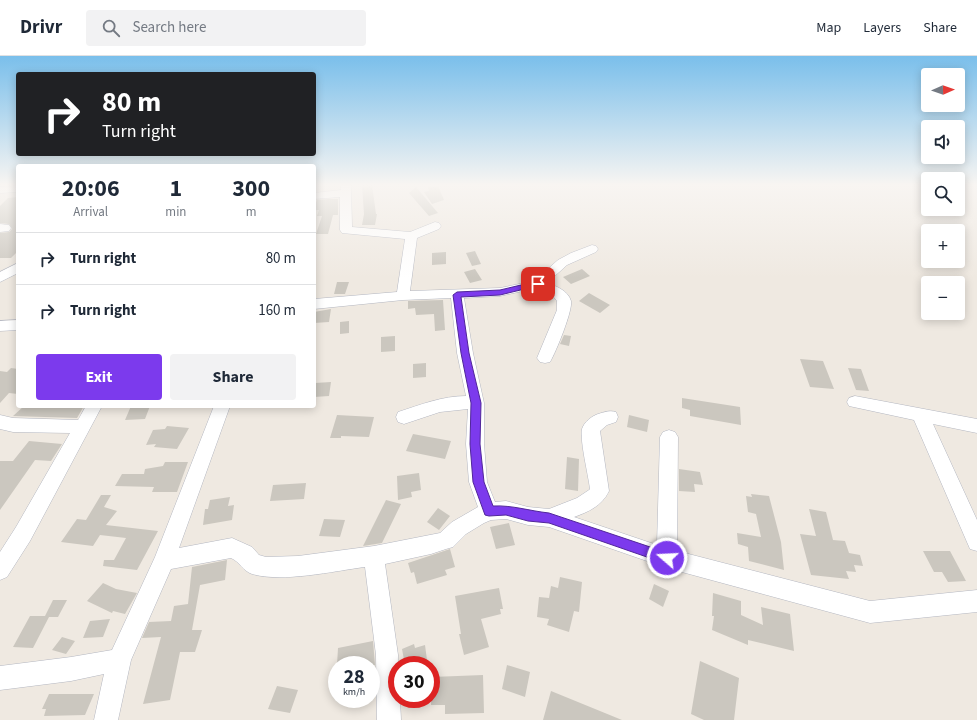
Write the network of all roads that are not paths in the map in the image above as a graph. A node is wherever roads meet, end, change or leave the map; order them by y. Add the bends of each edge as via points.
1 (346, 216) edge
2 (435, 226) dead end
3 (411, 236) junction
4 (592, 249) dead end
5 (16, 268) edge
6 (0, 278) edge
7 (538, 284) junction
8 (457, 295) junction
9 (403, 296) junction
10 (316, 304) edge
11 (16, 325) edge
12 (0, 326) edge
13 (545, 358) dead end
14 (855, 402) dead end
15 (476, 403) junction
16 (93, 408) edge
17 (221, 408) edge
18 (920, 414) junction
19 (404, 417) dead end
20 (610, 417) dead end
21 (0, 422) edge
22 (977, 426) edge
23 (83, 427) junction
24 (669, 436) dead end
25 (489, 511) junction
26 (549, 518) junction
27 (977, 542) edge
28 (374, 556) junction
29 (667, 558) junction
30 (164, 561) junction
31 (0, 570) edge
32 (977, 601) edge
33 (119, 660) junction
34 (0, 678) edge
35 (106, 720) edge
36 (389, 720) edge

1 - 3 street via 346,230
2 - 3 street
3 - 9 street
4 - 7 street via 555,266
5 - 6 street
7 - 8 street via 500,292
7 - 13 street via 558,293 564,300 564,310
8 - 9 street
8 - 15 street via 465,353
9 - 10 street
11 - 12 street
14 - 18 street
15 - 19 street via 464,401 441,405
15 - 25 street via 478,482
16 - 23 street
17 - 30 street
18 - 22 street
18 - 27 street
20 - 26 street via 601,420 592,428 591,437 600,491 585,503
21 - 23 street via 13,425
23 - 31 street
24 - 29 street
25 - 26 street via 506,510
25 - 28 street via 459,528 446,540
26 - 29 street
28 - 30 street via 298,566 266,567 253,564 245,554 232,548
28 - 36 street via 387,655
29 - 32 street via 870,612
30 - 33 street
33 - 34 street
33 - 35 street

